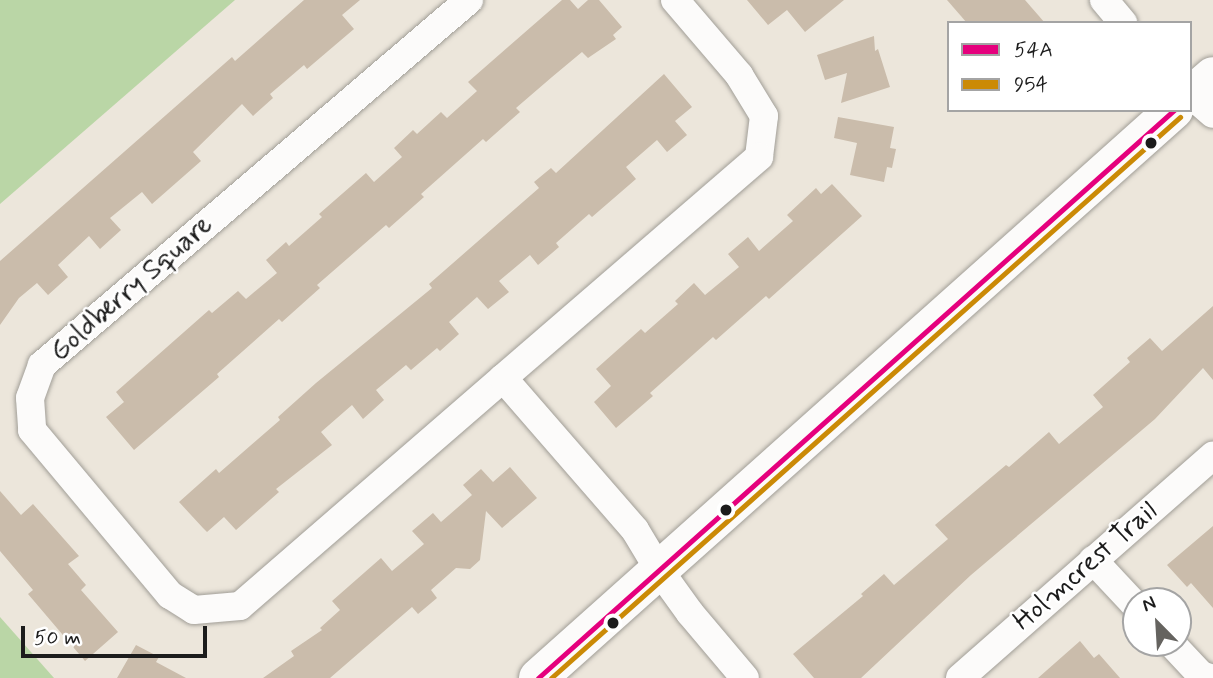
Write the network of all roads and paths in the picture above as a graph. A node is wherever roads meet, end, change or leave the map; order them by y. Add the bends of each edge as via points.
1 (469, 0) edge
2 (675, 0) edge
3 (1104, 0) edge
4 (1121, 21) edge
5 (1179, 112) edge
6 (503, 378) junction
7 (1213, 456) edge
8 (1093, 560) junction
9 (659, 570) junction
10 (1122, 591) edge
11 (1184, 657) edge
12 (538, 678) edge
13 (745, 678) edge
14 (960, 678) edge
15 (1210, 678) edge

1 - 6 street, Goldberry Square via 42,365 30,398 33,430 170,595 194,610 240,606
2 - 6 street, Goldberry Square via 739,75 764,116 759,157
3 - 4 street
5 - 9 main road
6 - 9 street via 635,530
7 - 8 street, Holmcrest Trail
8 - 10 street
8 - 14 street, Holmcrest Trail
9 - 12 main road
9 - 13 street
11 - 15 street

